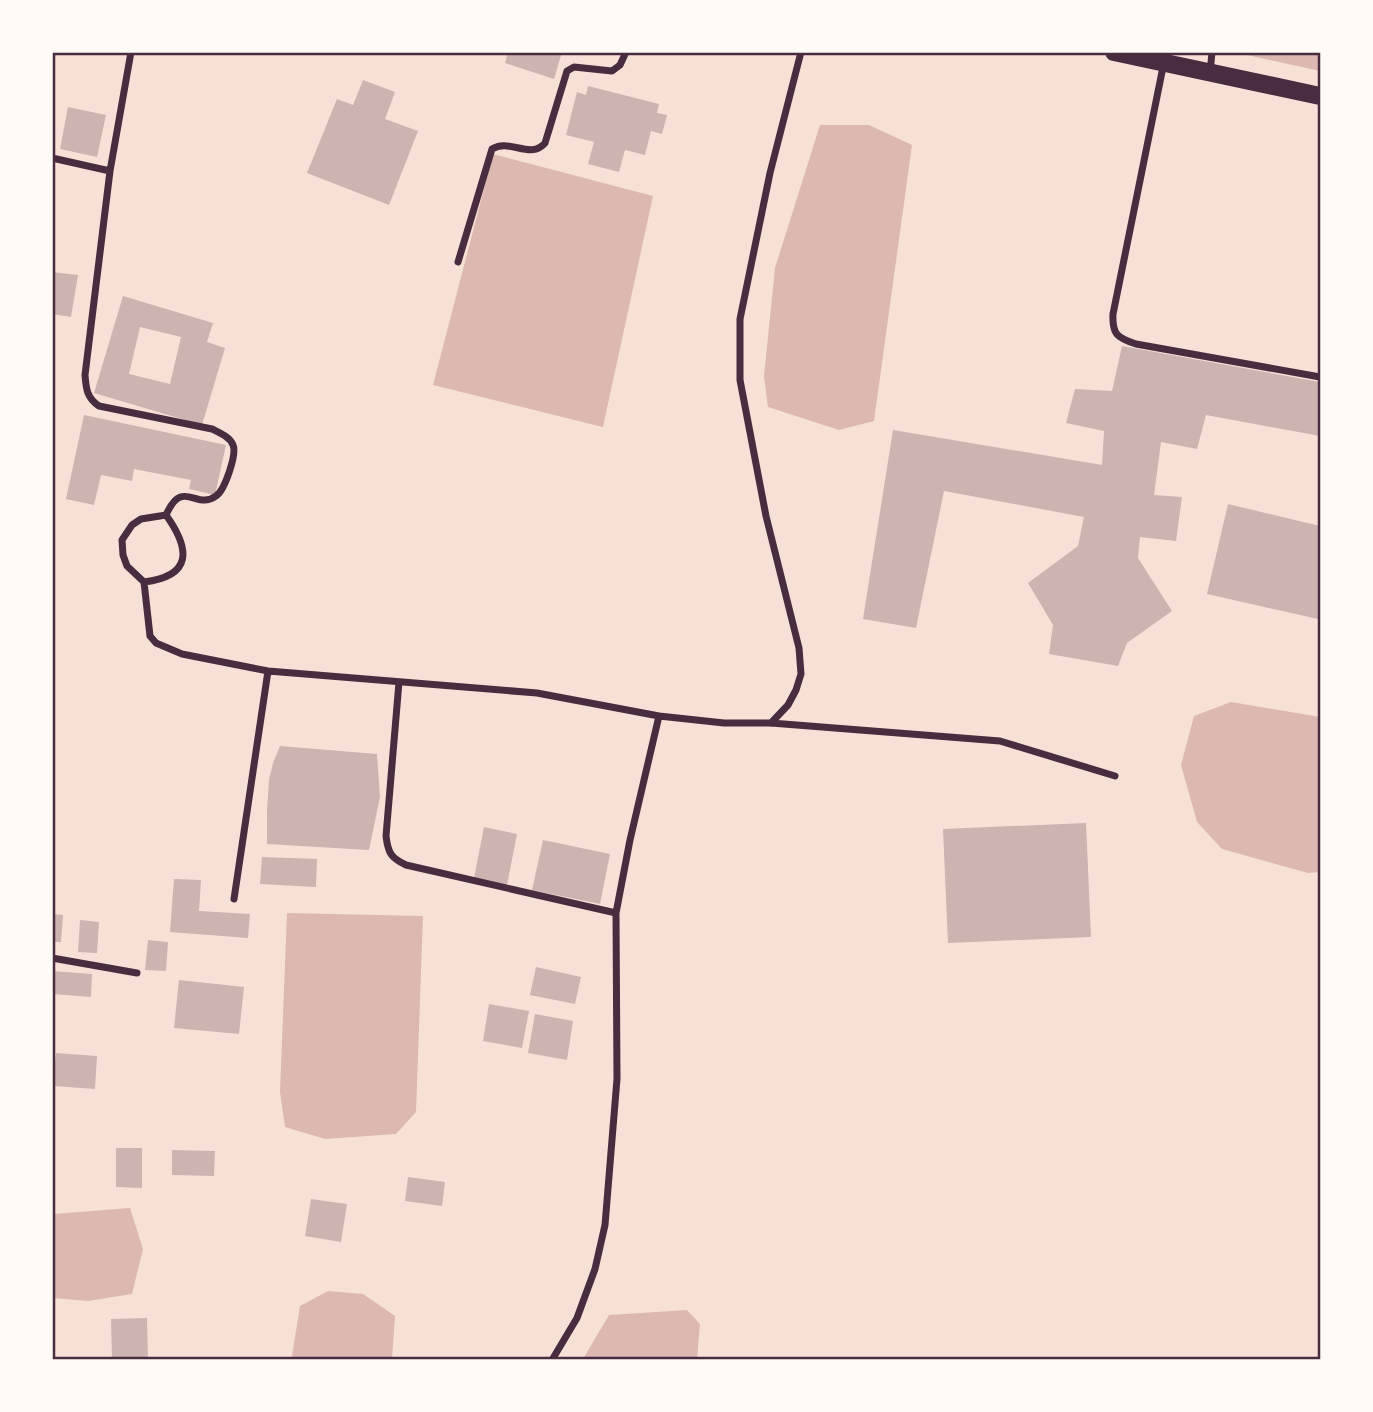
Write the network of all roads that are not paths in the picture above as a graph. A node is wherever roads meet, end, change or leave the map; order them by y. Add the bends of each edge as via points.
1 (131, 52) edge
2 (626, 52) edge
3 (801, 52) edge
4 (1114, 52) edge
5 (1212, 52) edge
6 (1164, 62) junction
7 (1210, 73) junction
8 (1321, 96) edge
9 (52, 158) edge
10 (110, 171) junction
11 (458, 262) dead end
12 (1321, 377) edge
13 (166, 515) junction
14 (144, 582) junction
15 (268, 671) junction
16 (399, 682) junction
17 (659, 716) junction
18 (771, 723) junction
19 (1115, 776) dead end
20 (234, 899) dead end
21 (616, 913) junction
22 (52, 958) edge
23 (137, 973) dead end
24 (552, 1360) edge

1 - 10 street
2 - 11 street via 621,65 612,71 574,67 567,71 541,148 496,145 492,149
3 - 18 street via 740,320 740,380 801,674 788,705
4 - 6 main road
5 - 7 street
6 - 7 main road
6 - 12 street via 1112,330 1119,339 1136,344
7 - 8 main road
9 - 10 street
10 - 13 street via 85,375 87,394 99,406 212,429 233,442 235,450 224,488 217,496 176,498
13 - 14 street via 181,541 180,565 162,580
13 - 14 street via 141,519 122,540 127,566
14 - 15 street via 148,626 156,643 182,654
15 - 16 street
15 - 20 street
16 - 17 street via 537,693
16 - 21 street via 386,836 393,859
17 - 18 street
17 - 21 street
18 - 19 street via 1000,741
21 - 24 street via 617,1079 605,1225 577,1318
22 - 23 street

